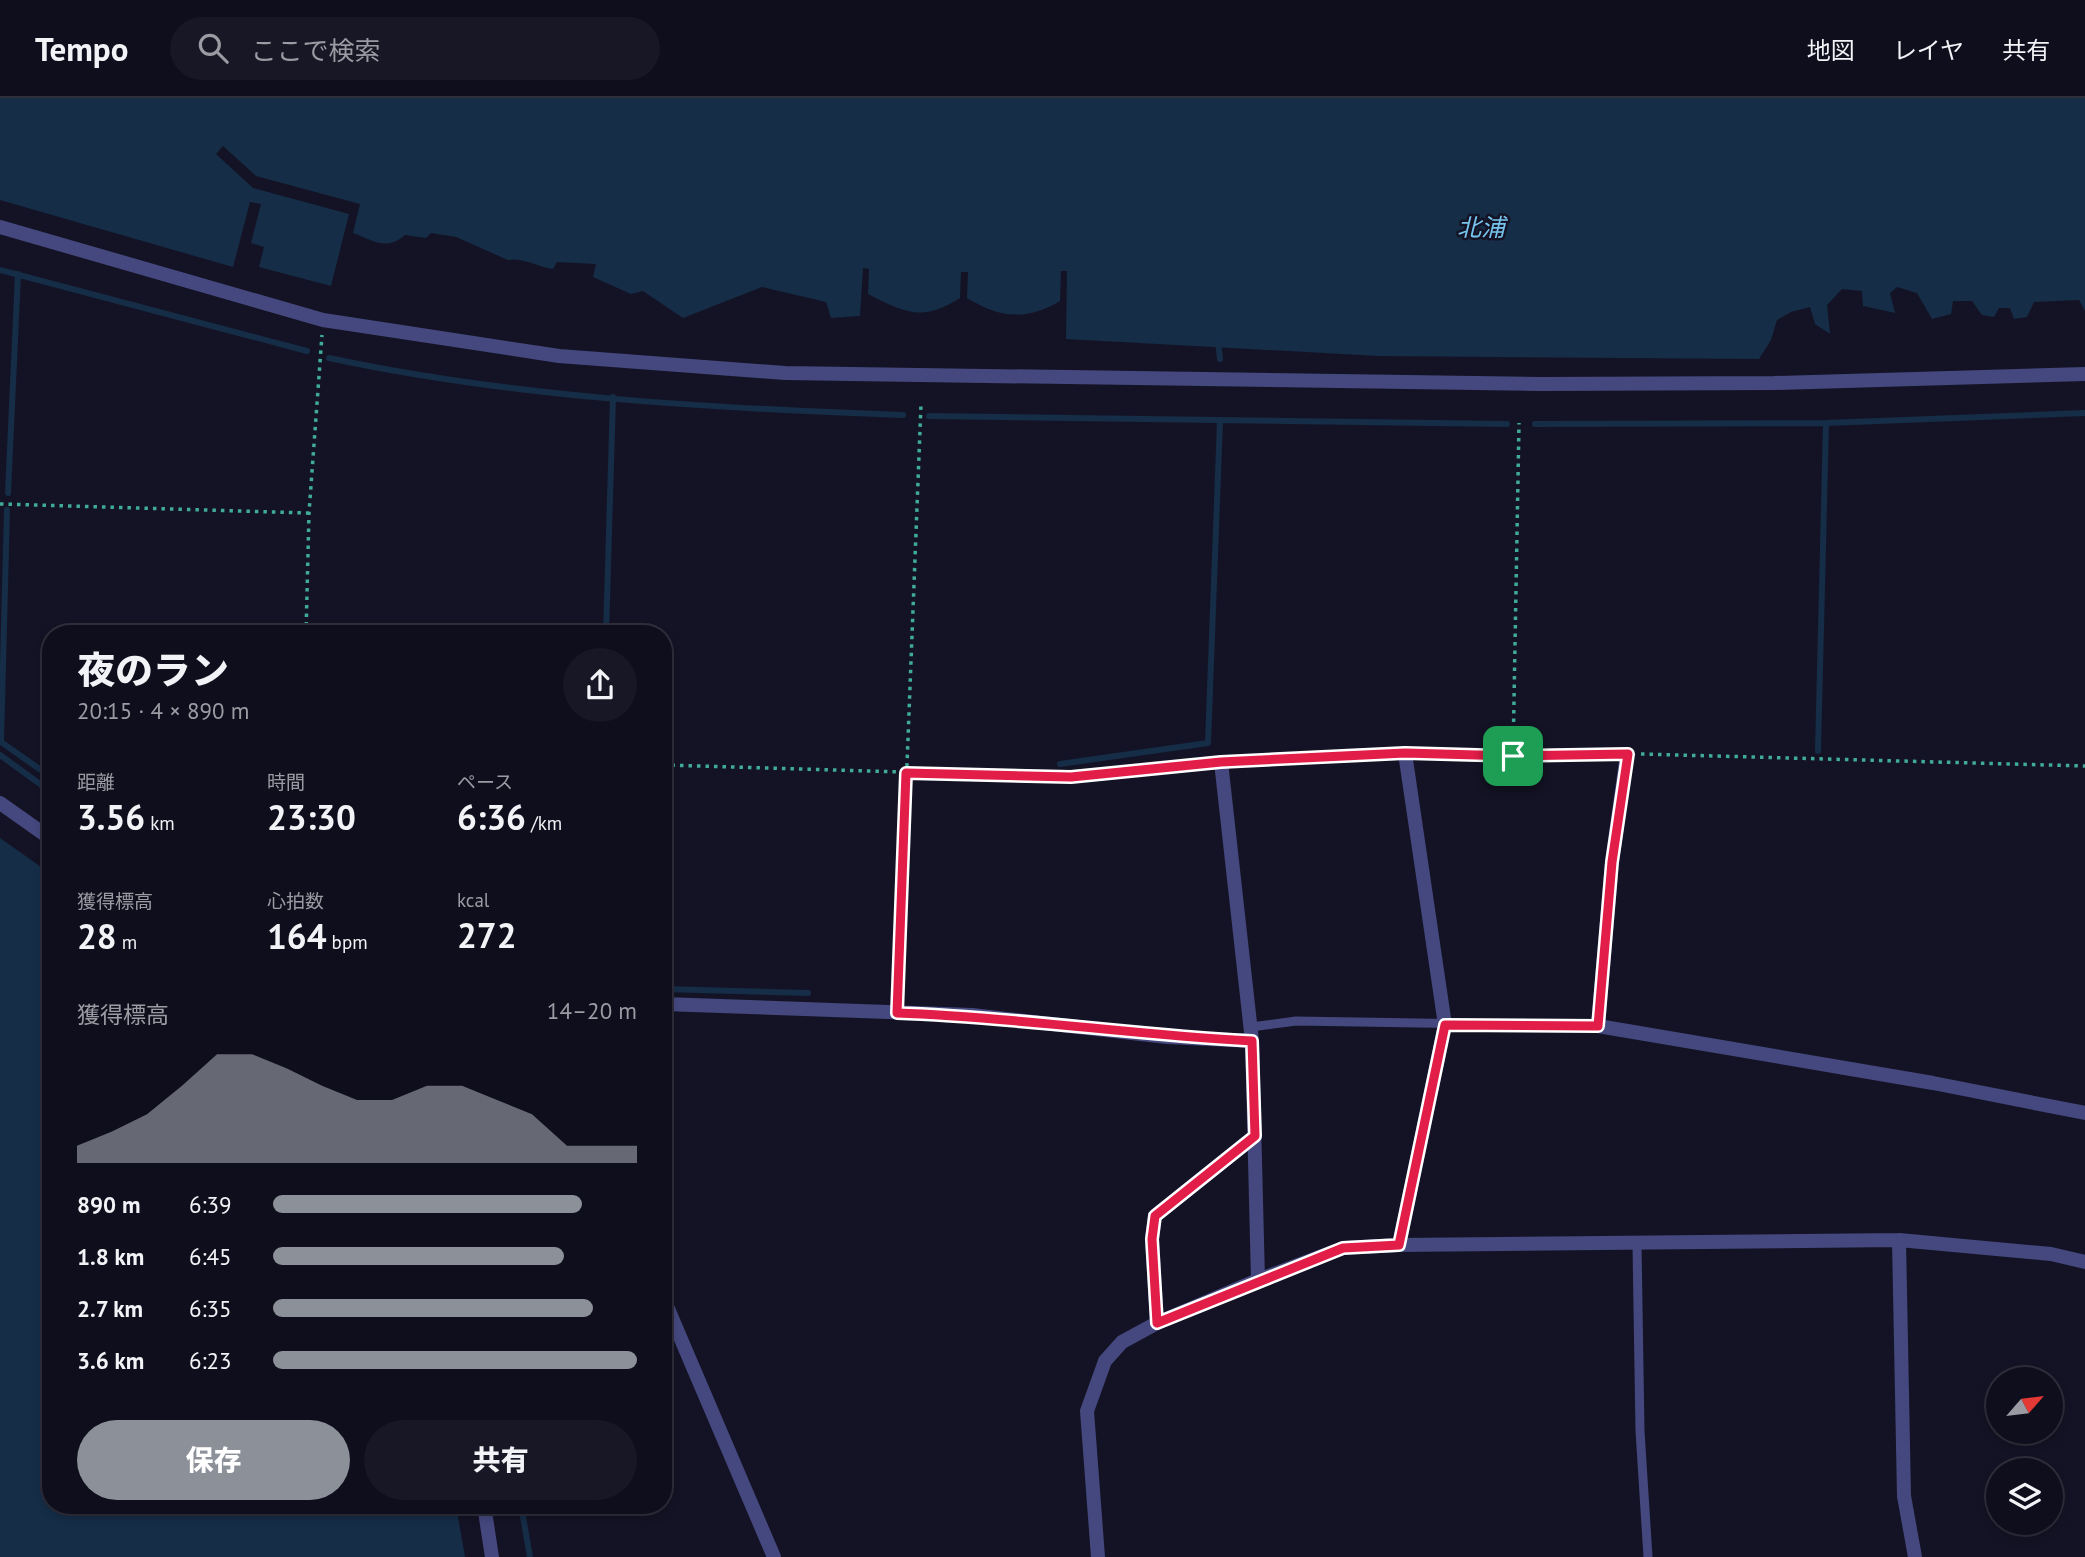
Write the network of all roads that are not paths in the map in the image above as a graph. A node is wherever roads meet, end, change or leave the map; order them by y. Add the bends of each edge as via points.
1 (0, 227) edge
2 (2085, 374) edge
3 (1405, 753) road end
4 (1628, 754) road end
5 (1221, 762) road end
6 (0, 803) edge
7 (42, 833) edge
8 (672, 1004) edge
9 (1445, 1025) junction
10 (1598, 1026) junction
11 (1252, 1034) junction
12 (2085, 1113) edge
13 (1255, 1136) junction
14 (1899, 1240) junction
15 (1399, 1245) junction
16 (1637, 1245) junction
17 (2085, 1262) edge
18 (1258, 1280) junction
19 (672, 1318) edge
20 (1157, 1323) junction
21 (485, 1514) edge
22 (492, 1557) edge
23 (774, 1557) edge
24 (1098, 1557) edge
25 (1648, 1557) edge
26 (1915, 1557) edge

1 - 2 street via 323,320 559,356 785,373 1541,384
3 - 9 street
4 - 10 street via 1612,862
5 - 11 street
6 - 7 street
8 - 11 street via 972,1015 1167,1037
9 - 10 lane
9 - 11 lane via 1296,1021
9 - 15 street
10 - 12 street
11 - 13 street
13 - 18 street
13 - 20 street via 1155,1216
14 - 16 street
14 - 17 street via 2051,1254
14 - 26 street via 1904,1496
15 - 16 street
15 - 18 street via 1343,1248
16 - 25 lane via 1640,1431
18 - 20 street
19 - 23 street
20 - 24 street via 1122,1342 1105,1361 1087,1411
21 - 22 street

